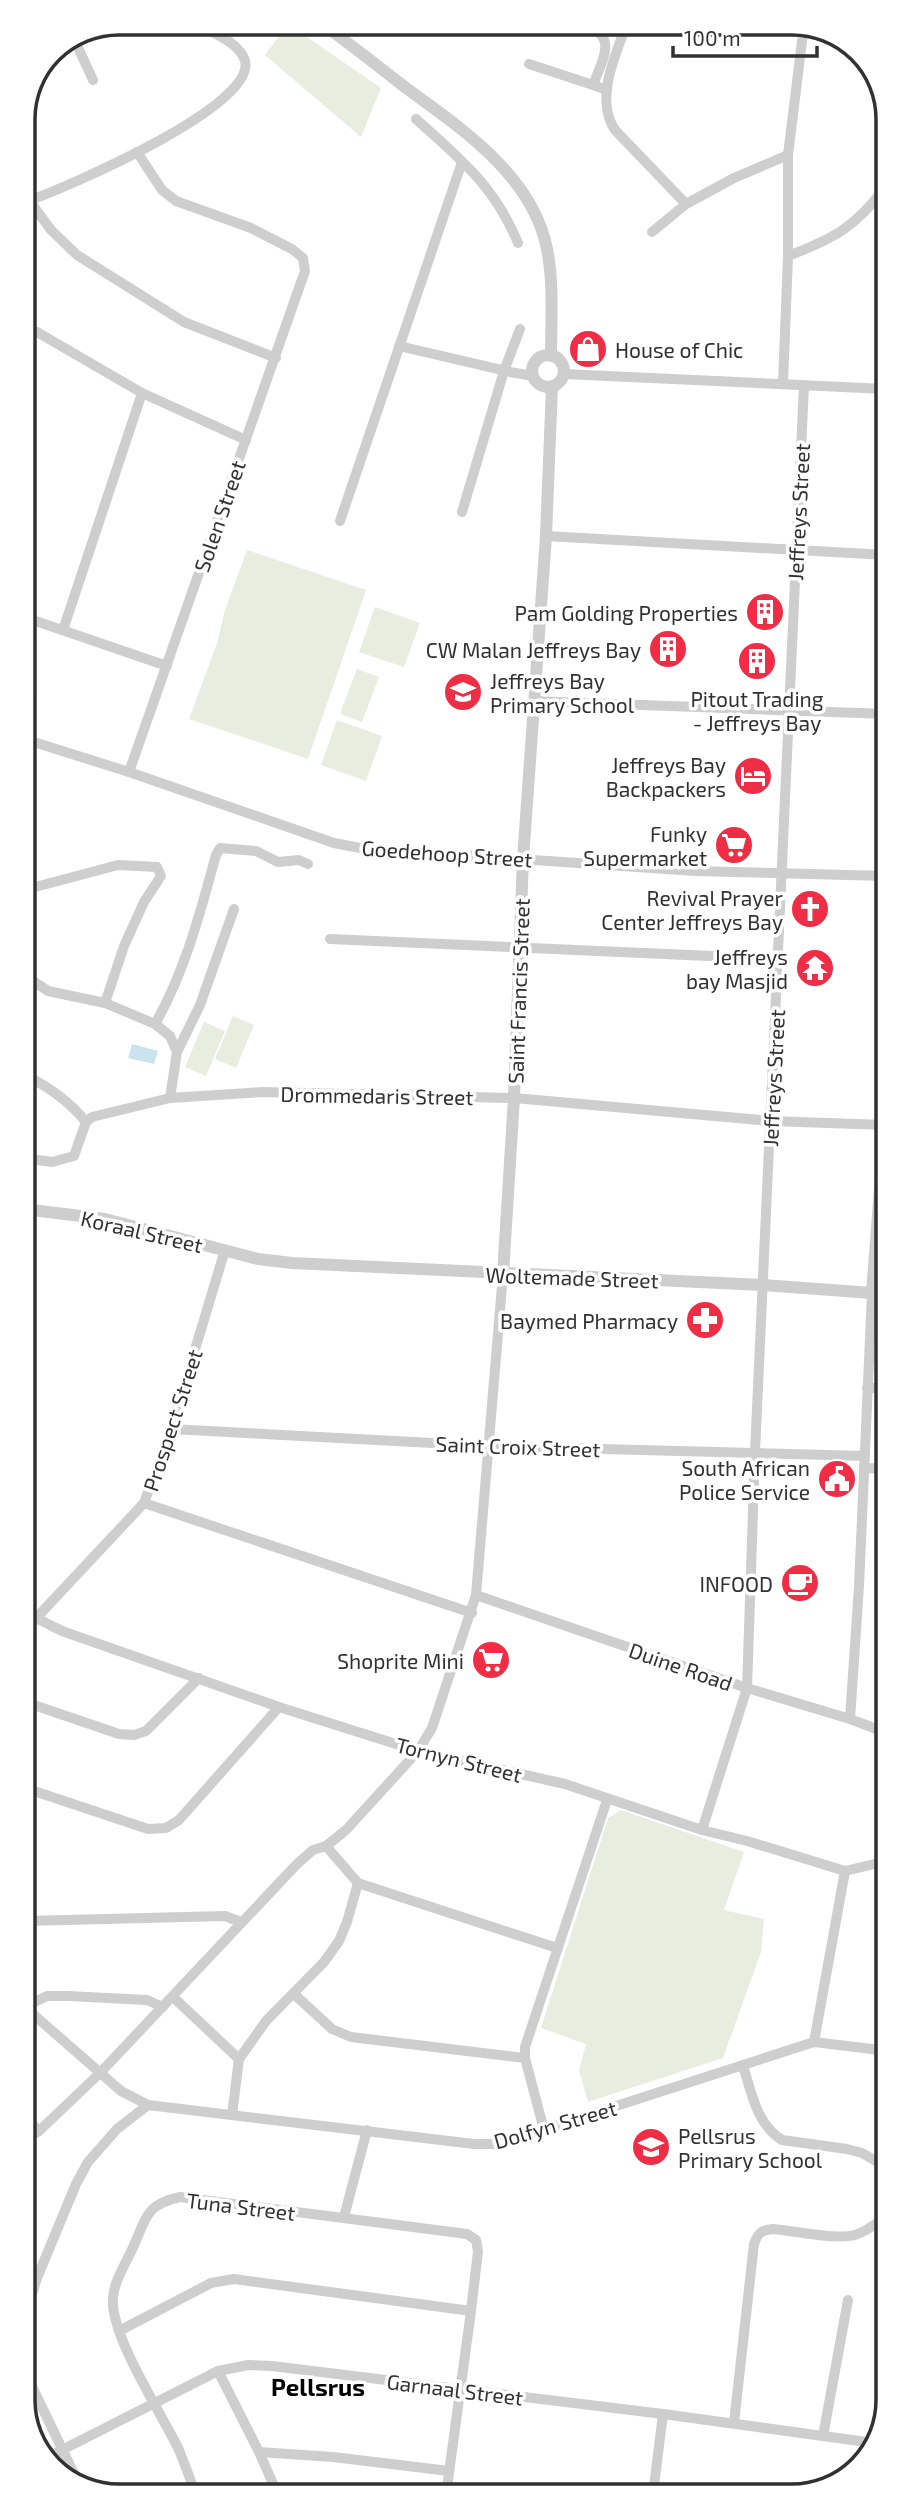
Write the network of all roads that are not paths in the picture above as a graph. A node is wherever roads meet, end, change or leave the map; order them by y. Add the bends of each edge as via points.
1 (216, 35) edge
2 (337, 35) edge
3 (601, 35) edge
4 (623, 35) edge
5 (803, 36) edge
6 (77, 46) edge
7 (529, 64) dead end
8 (93, 80) dead end
9 (593, 85) junction
10 (607, 90) junction
11 (416, 119) dead end
12 (137, 152) junction
13 (788, 155) junction
14 (462, 162) junction
15 (35, 195) edge
16 (876, 199) edge
17 (686, 204) junction
18 (35, 208) edge
19 (652, 232) dead end
20 (519, 243) dead end
21 (788, 256) junction
22 (520, 329) dead end
23 (35, 332) edge
24 (399, 346) junction
25 (551, 356) junction
26 (276, 358) junction
27 (504, 371) junction
28 (564, 374) junction
29 (533, 376) junction
30 (783, 384) junction
31 (804, 385) junction
32 (552, 386) junction
33 (876, 389) edge
34 (142, 393) junction
35 (246, 440) junction
36 (462, 512) dead end
37 (340, 521) dead end
38 (546, 536) junction
39 (797, 551) junction
40 (876, 555) edge
41 (35, 621) edge
42 (63, 630) junction
43 (167, 666) junction
44 (534, 702) junction
45 (788, 709) junction
46 (876, 713) edge
47 (35, 742) edge
48 (129, 772) junction
49 (523, 859) junction
50 (308, 864) dead end
51 (782, 873) junction
52 (876, 876) edge
53 (35, 887) edge
54 (234, 909) dead end
55 (330, 939) dead end
56 (520, 948) junction
57 (778, 959) junction
58 (35, 982) edge
59 (105, 1003) junction
60 (155, 1024) junction
61 (177, 1052) junction
62 (35, 1081) edge
63 (170, 1098) junction
64 (514, 1098) junction
65 (771, 1121) junction
66 (86, 1122) junction
67 (876, 1125) edge
68 (35, 1160) edge
69 (35, 1210) edge
70 (43, 1210) junction
71 (35, 1212) edge
72 (225, 1250) junction
73 (258, 1259) joint
74 (876, 1260) edge
75 (503, 1274) junction
76 (763, 1285) junction
77 (872, 1293) junction
78 (876, 1293) edge
79 (867, 1388) junction
80 (876, 1388) edge
81 (171, 1429) junction
82 (489, 1446) junction
83 (755, 1452) junction
84 (865, 1456) junction
85 (864, 1468) junction
86 (876, 1469) edge
87 (144, 1503) junction
88 (476, 1595) junction
89 (472, 1613) junction
90 (36, 1618) joint
91 (199, 1678) junction
92 (747, 1688) junction
93 (35, 1705) edge
94 (279, 1707) junction
95 (850, 1719) junction
96 (876, 1729) edge
97 (418, 1751) junction
98 (35, 1790) edge
99 (607, 1800) junction
100 (702, 1830) junction
101 (326, 1846) junction
102 (876, 1864) edge
103 (845, 1871) junction
104 (358, 1883) junction
105 (35, 1922) edge
106 (241, 1922) junction
107 (557, 1948) junction
108 (294, 1994) junction
109 (173, 1997) junction
110 (35, 2002) edge
111 (163, 2007) junction
112 (35, 2015) edge
113 (814, 2042) junction
114 (876, 2050) edge
115 (525, 2058) junction
116 (239, 2059) junction
117 (743, 2066) junction
118 (100, 2073) junction
119 (148, 2105) junction
120 (232, 2115) junction
121 (35, 2128) edge
122 (367, 2130) junction
123 (544, 2130) junction
124 (39, 2132) junction
125 (35, 2134) edge
126 (876, 2161) edge
127 (344, 2217) junction
128 (876, 2223) edge
129 (35, 2283) edge
130 (848, 2300) dead end
131 (471, 2311) junction
132 (119, 2330) junction
133 (219, 2371) junction
134 (460, 2390) junction
135 (35, 2392) edge
136 (153, 2404) junction
137 (663, 2414) junction
138 (734, 2423) junction
139 (823, 2436) junction
140 (865, 2441) edge
141 (63, 2450) junction
142 (260, 2452) junction
143 (55, 2454) edge
144 (72, 2470) edge
145 (449, 2471) junction
146 (192, 2484) edge
147 (273, 2484) edge
148 (447, 2484) edge
149 (654, 2484) edge

1 - 12 street via 242,55 246,64 241,80 204,115
2 - 25 street via 472,137 526,199 547,247
3 - 9 street via 607,47
4 - 10 street
5 - 13 street
6 - 8 street
7 - 9 street
9 - 10 street
10 - 17 street via 608,119 615,130
11 - 14 street
12 - 15 street via 50,194
12 - 26 street, Solen Street via 162,190 176,201 251,228 303,258 302,283
13 - 17 street
13 - 21 street
14 - 20 street via 483,181 507,215
14 - 24 street
16 - 21 street via 841,233
17 - 19 street
18 - 26 street via 77,256 184,322
21 - 30 street
22 - 27 street
23 - 34 street
24 - 27 street
24 - 37 street
25 - 28 street via 562,364
25 - 29 street via 536,361
26 - 35 street, Solen Street
27 - 29 street
27 - 36 street
28 - 30 street
28 - 32 street
29 - 32 street via 539,384
30 - 31 street
31 - 33 street
31 - 39 street, Jeffreys Street
32 - 38 street, Saint Francis Street
34 - 35 street
34 - 42 street
35 - 43 street, Solen Street
38 - 39 street
38 - 44 street, Saint Francis Street
39 - 40 street
39 - 45 street, Jeffreys Street
41 - 42 street
42 - 43 street
43 - 48 street, Solen Street
44 - 45 street
44 - 49 street, Saint Francis Street
45 - 46 street
45 - 51 street, Jeffreys Street
47 - 48 street, Goedehoop Street
48 - 49 street, Goedehoop Street via 334,843
49 - 51 street, Goedehoop Street
49 - 56 street, Saint Francis Street
50 - 60 street via 220,848 171,997
51 - 52 street, Goedehoop Street
51 - 57 street, Jeffreys Street
53 - 59 street via 118,865 157,867 160,871 124,946
54 - 61 street via 200,1005
55 - 56 street
56 - 57 street
56 - 64 street, Saint Francis Street
57 - 65 street, Jeffreys Street
58 - 59 street via 48,991
59 - 60 street
60 - 61 street via 170,1036
61 - 63 street
62 - 66 street via 71,1104
63 - 64 street, Drommedaris Street via 263,1092
63 - 66 street, Drommedaris Street
64 - 65 street, Drommedaris Street
64 - 75 street, Saint Francis Street
65 - 67 street, Drommedaris Street
65 - 76 street, Jeffreys Street
66 - 68 street via 74,1156 52,1162
69 - 70 street, Koraal Street
70 - 71 street
70 - 72 street, Koraal Street via 105,1219
72 - 73 street, Koraal Street
72 - 81 street, Prospect Street
73 - 75 street, Woltemade Street
74 - 77 street
75 - 76 street, Woltemade Street
75 - 82 street, Saint Francis Street
76 - 77 street, Woltemade Street
76 - 83 street, Jeffreys Street
77 - 78 street, Woltemade Street
77 - 79 street
79 - 80 street
79 - 84 street
81 - 82 street, Saint Croix Street
81 - 87 street, Prospect Street
82 - 83 street, Saint Croix Street
82 - 88 street, Saint Francis Street
83 - 84 street, Saint Croix Street
83 - 92 street, Jeffreys Street
84 - 85 street
85 - 86 street
85 - 95 street
87 - 89 street
87 - 90 street, Prospect Street
88 - 89 street, Saint Francis Street
88 - 92 street, Duine Road
89 - 97 street, Saint Francis Street via 432,1728
90 - 91 street, Tornyn Street
91 - 93 street via 145,1731 134,1735
91 - 94 street, Tornyn Street
92 - 95 street, Duine Road
92 - 100 street, Jeffreys Street
94 - 97 street, Tornyn Street
94 - 98 street via 179,1820 166,1828 148,1829
95 - 96 street, Duine Road
97 - 99 street, Tornyn Street via 565,1784
97 - 101 street, Saint Francis Street
99 - 100 street, Tornyn Street
99 - 107 street
100 - 103 street, Tornyn Street
101 - 104 street
101 - 106 street, Saint Francis Street via 297,1864
102 - 103 street
103 - 113 street
104 - 107 street
104 - 108 street via 339,1941
105 - 106 street via 225,1916
106 - 109 street, Saint Francis Street
107 - 115 street
108 - 115 street via 332,2029 351,2037
108 - 116 street via 266,2021
109 - 111 street, Saint Francis Street
109 - 116 street
110 - 111 street via 47,1996 68,1996 147,2000
111 - 118 street, Saint Francis Street
112 - 118 street, Dolfyn Street
113 - 114 street, Dolfyn Street
113 - 117 street, Dolfyn Street
115 - 123 street
116 - 120 street
117 - 123 street, Dolfyn Street
117 - 126 street via 761,2120 772,2133 782,2140 862,2153
118 - 119 street, Dolfyn Street
118 - 124 street, Saint Francis Street
119 - 120 street, Dolfyn Street
119 - 129 street via 117,2129 88,2162
120 - 122 street, Dolfyn Street
121 - 124 street
122 - 123 street, Dolfyn Street via 474,2144 494,2144
122 - 127 street
124 - 125 street, Saint Francis Street
127 - 131 street, Tuna Street via 467,2234 476,2240
127 - 132 street, Tuna Street via 180,2197 161,2201 149,2211 113,2294
128 - 138 street via 856,2235 773,2229 757,2234
130 - 139 street
131 - 132 street via 234,2279 211,2283
131 - 134 street
132 - 136 street, Tuna Street
133 - 134 street, Garnaal Street via 272,2366
133 - 136 street, Garnaal Street
133 - 142 street
134 - 137 street, Garnaal Street
134 - 145 street
135 - 141 street
136 - 141 street, Garnaal Street
136 - 146 street, Tuna Street
137 - 138 street, Garnaal Street
137 - 149 street
138 - 139 street, Garnaal Street
139 - 140 street, Garnaal Street
141 - 143 street, Garnaal Street
141 - 144 street
142 - 145 street
142 - 147 street
145 - 148 street

